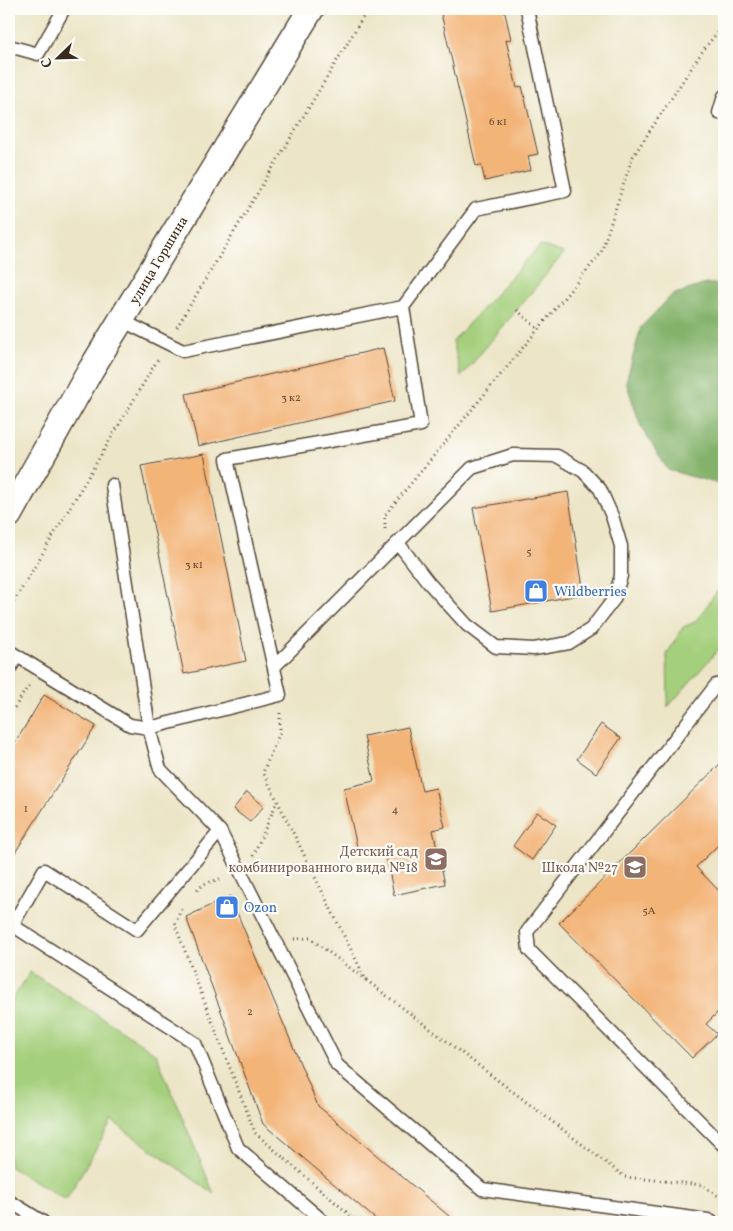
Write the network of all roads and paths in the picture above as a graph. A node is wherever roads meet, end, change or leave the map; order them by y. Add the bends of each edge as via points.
1 (64, 9) edge
2 (311, 9) edge
3 (368, 9) edge
4 (527, 9) edge
5 (724, 24) edge
6 (9, 46) edge
7 (724, 96) edge
8 (719, 113) dead end
9 (403, 307) junction
10 (517, 310) dead end
11 (121, 320) junction
12 (538, 329) junction
13 (167, 343) junction
14 (112, 485) dead end
15 (9, 515) edge
16 (385, 531) dead end
17 (398, 543) junction
18 (9, 610) edge
19 (13, 653) edge
20 (274, 667) junction
21 (39, 669) junction
22 (9, 670) edge
23 (724, 683) edge
24 (280, 695) junction
25 (9, 716) edge
26 (148, 728) junction
27 (278, 802) junction
28 (220, 832) junction
29 (241, 872) junction
30 (190, 896) dead end
31 (183, 902) dead end
32 (11, 928) edge
33 (275, 940) junction
34 (366, 980) junction
35 (724, 1146) edge
36 (724, 1200) edge
37 (9, 1201) edge
38 (43, 1222) edge
39 (324, 1222) edge
40 (358, 1222) edge
41 (712, 1222) edge

1 - 6 lane via 38,54
2 - 11 street, улица Горшина
3 - 13 path
4 - 9 lane via 564,191 476,209
5 - 12 path via 632,158 601,253
7 - 8 lane
9 - 13 lane via 183,351
9 - 20 lane via 421,425 227,459
10 - 12 path
11 - 13 lane
11 - 15 street, улица Горшина
12 - 16 path via 385,515
13 - 18 path
14 - 26 lane
17 - 17 lane via 467,625 496,647 534,649 569,643 591,629 614,599 621,576 621,546 600,489 583,471 556,456 513,455 472,468
17 - 20 lane
19 - 21 lane
19 - 22 lane
20 - 24 lane
21 - 25 path
21 - 26 lane via 130,725
23 - 35 lane via 716,685 527,932 529,950
24 - 26 lane
24 - 27 path via 280,732 263,772
26 - 28 lane via 160,769
27 - 29 path via 253,855
27 - 34 path
28 - 29 lane
28 - 32 lane via 137,930 44,870
29 - 30 path via 204,884
29 - 33 lane
31 - 40 path via 174,924 255,1133
32 - 39 lane via 195,1043 238,1148
33 - 34 path via 310,938
33 - 41 lane via 337,1064 482,1189
34 - 36 path via 625,1177 702,1185
37 - 38 lane

